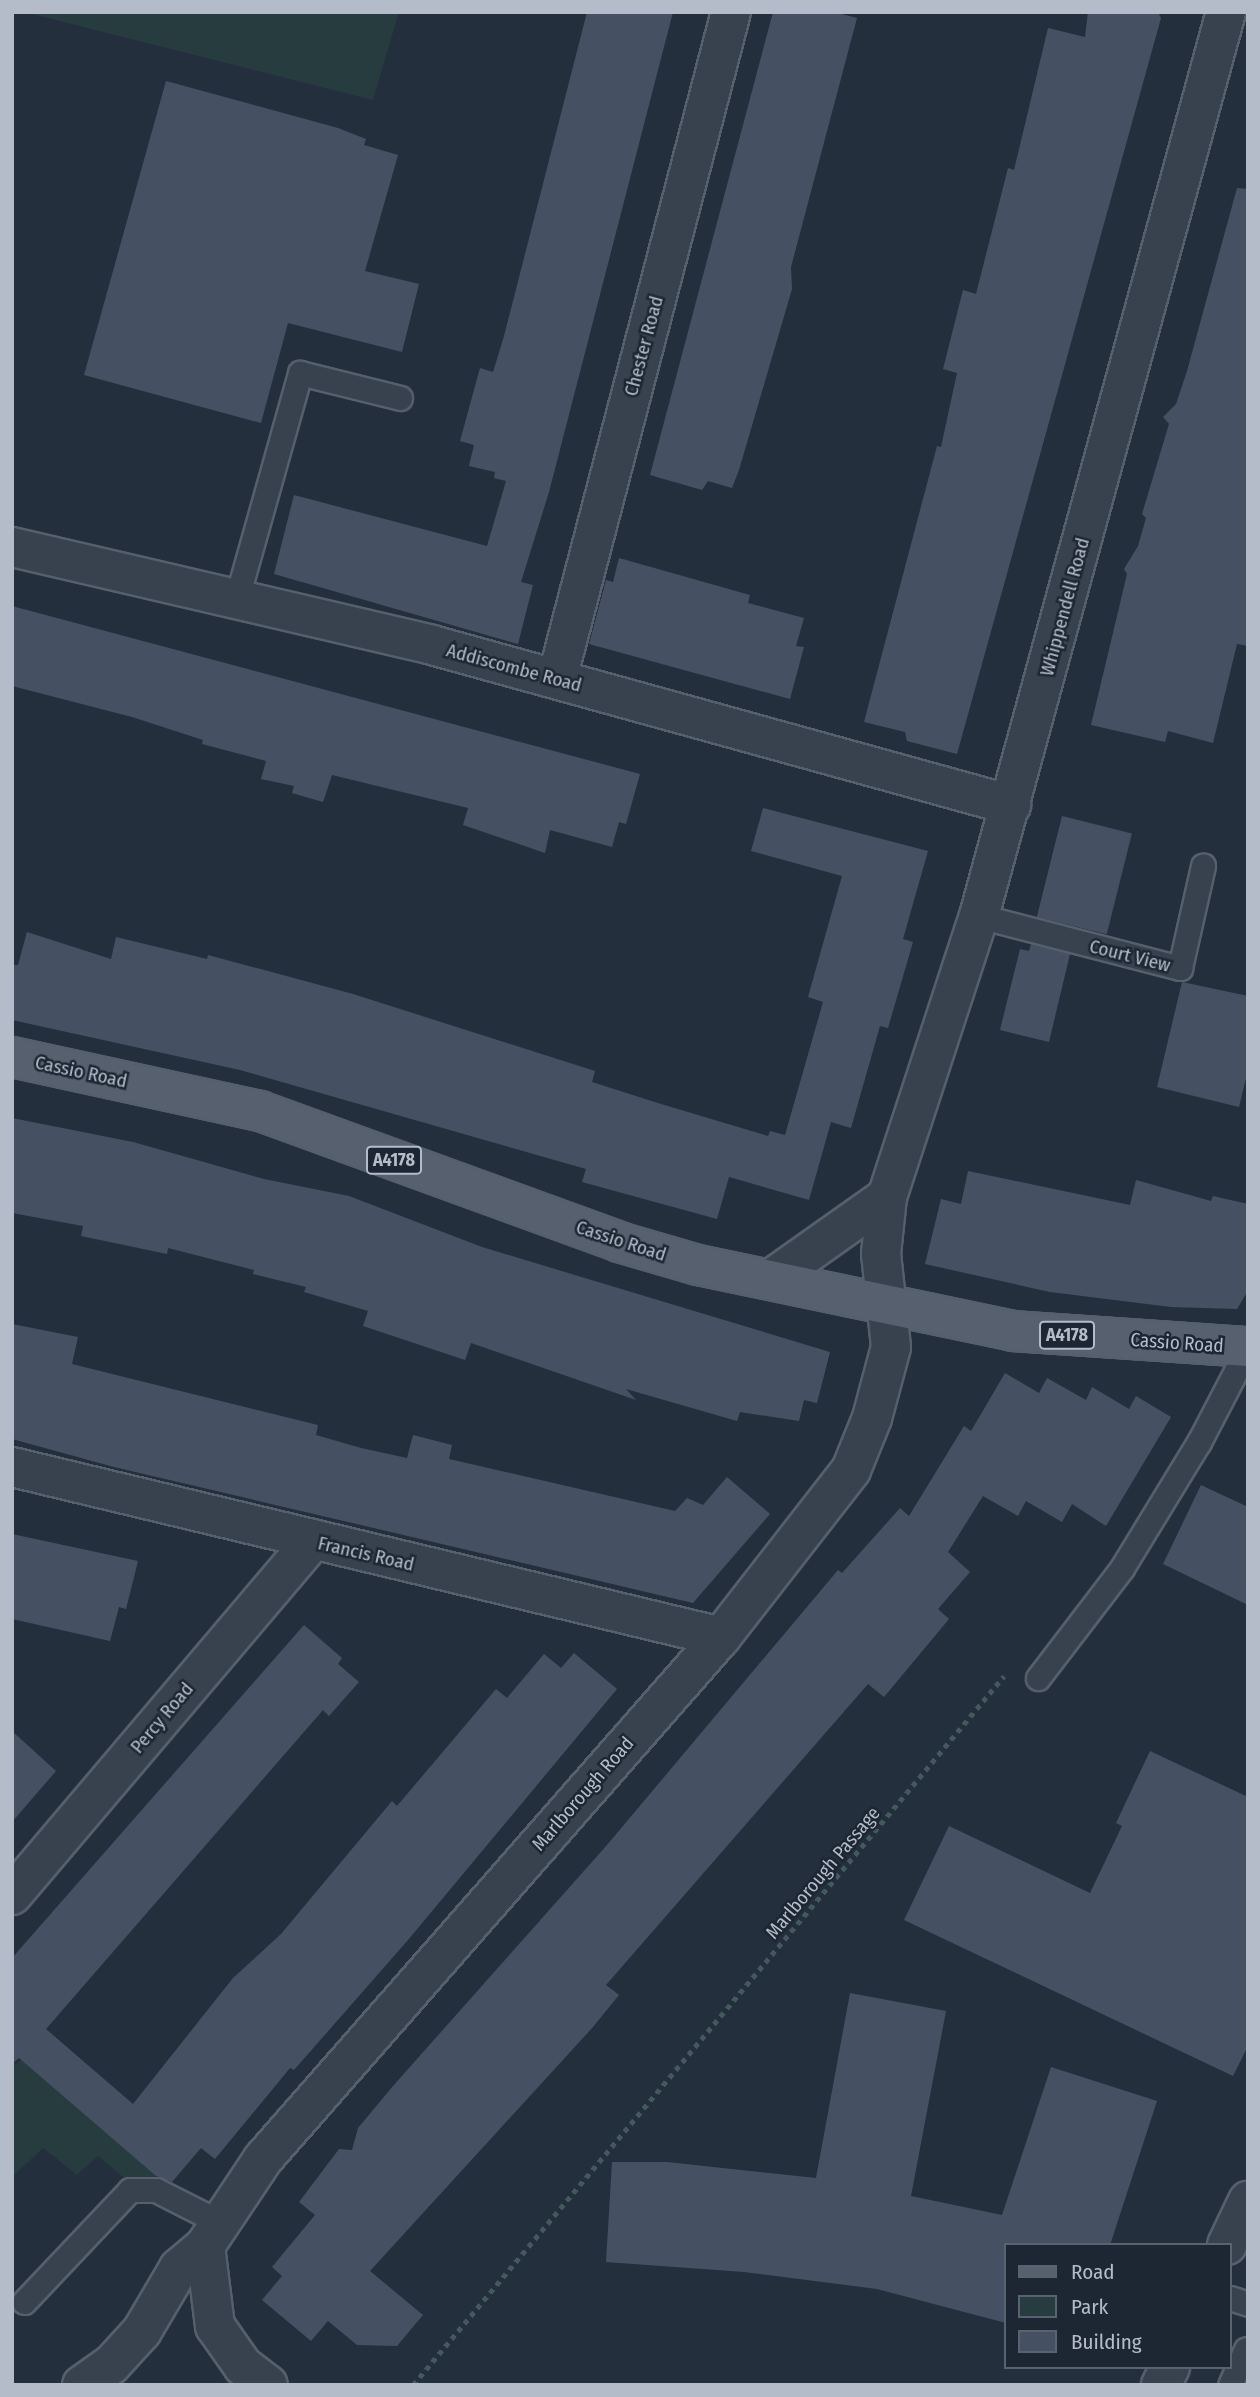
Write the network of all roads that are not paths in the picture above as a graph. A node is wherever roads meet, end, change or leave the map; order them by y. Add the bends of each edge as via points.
1 (732, 12) edge
2 (1226, 12) edge
3 (400, 398) dead end
4 (12, 547) edge
5 (236, 601) junction
6 (557, 679) junction
7 (1011, 805) junction
8 (1203, 866) dead end
9 (979, 916) junction
10 (12, 1058) edge
11 (887, 1197) junction
12 (771, 1279) junction
13 (889, 1307) junction
14 (1248, 1348) edge
15 (12, 1467) edge
16 (311, 1542) junction
17 (721, 1637) junction
18 (1038, 1678) dead end
19 (12, 1895) edge
20 (1248, 2201) edge
21 (212, 2234) junction
22 (1228, 2243) edge
23 (24, 2302) dead end
24 (1241, 2347) edge
25 (1169, 2369) edge
26 (82, 2385) edge
27 (268, 2385) edge
28 (1161, 2385) edge
29 (1230, 2385) edge

1 - 6 street, Chester Road
2 - 7 street, Whippendell Road
3 - 5 lane via 300,373
4 - 5 street, Addiscombe Road
5 - 6 street, Addiscombe Road
6 - 7 street, Addiscombe Road
7 - 9 street, Whippendell Road
8 - 9 lane, Court View via 1180,968
9 - 11 street, Whippendell Road
10 - 12 main road, Cassio Road / A4178 via 260,1111 619,1242 698,1265
11 - 12 street
11 - 13 street, Whippendell Road via 881,1254
12 - 13 main road, Cassio Road / A4178
13 - 14 main road, Cassio Road / A4178 via 1013,1331
13 - 17 street, Marlborough Road via 891,1347 872,1418 851,1470
14 - 18 lane via 1199,1442 1122,1568
15 - 16 street, Francis Road via 264,1524
16 - 17 street, Francis Road
16 - 19 street, Percy Road
17 - 21 street, Marlborough Road via 263,2159
20 - 22 street
21 - 23 lane via 156,2190 130,2190
21 - 26 street, Marlborough Road via 179,2268 142,2331 111,2365
21 - 27 street via 215,2326 243,2366
24 - 29 lane
25 - 28 street

